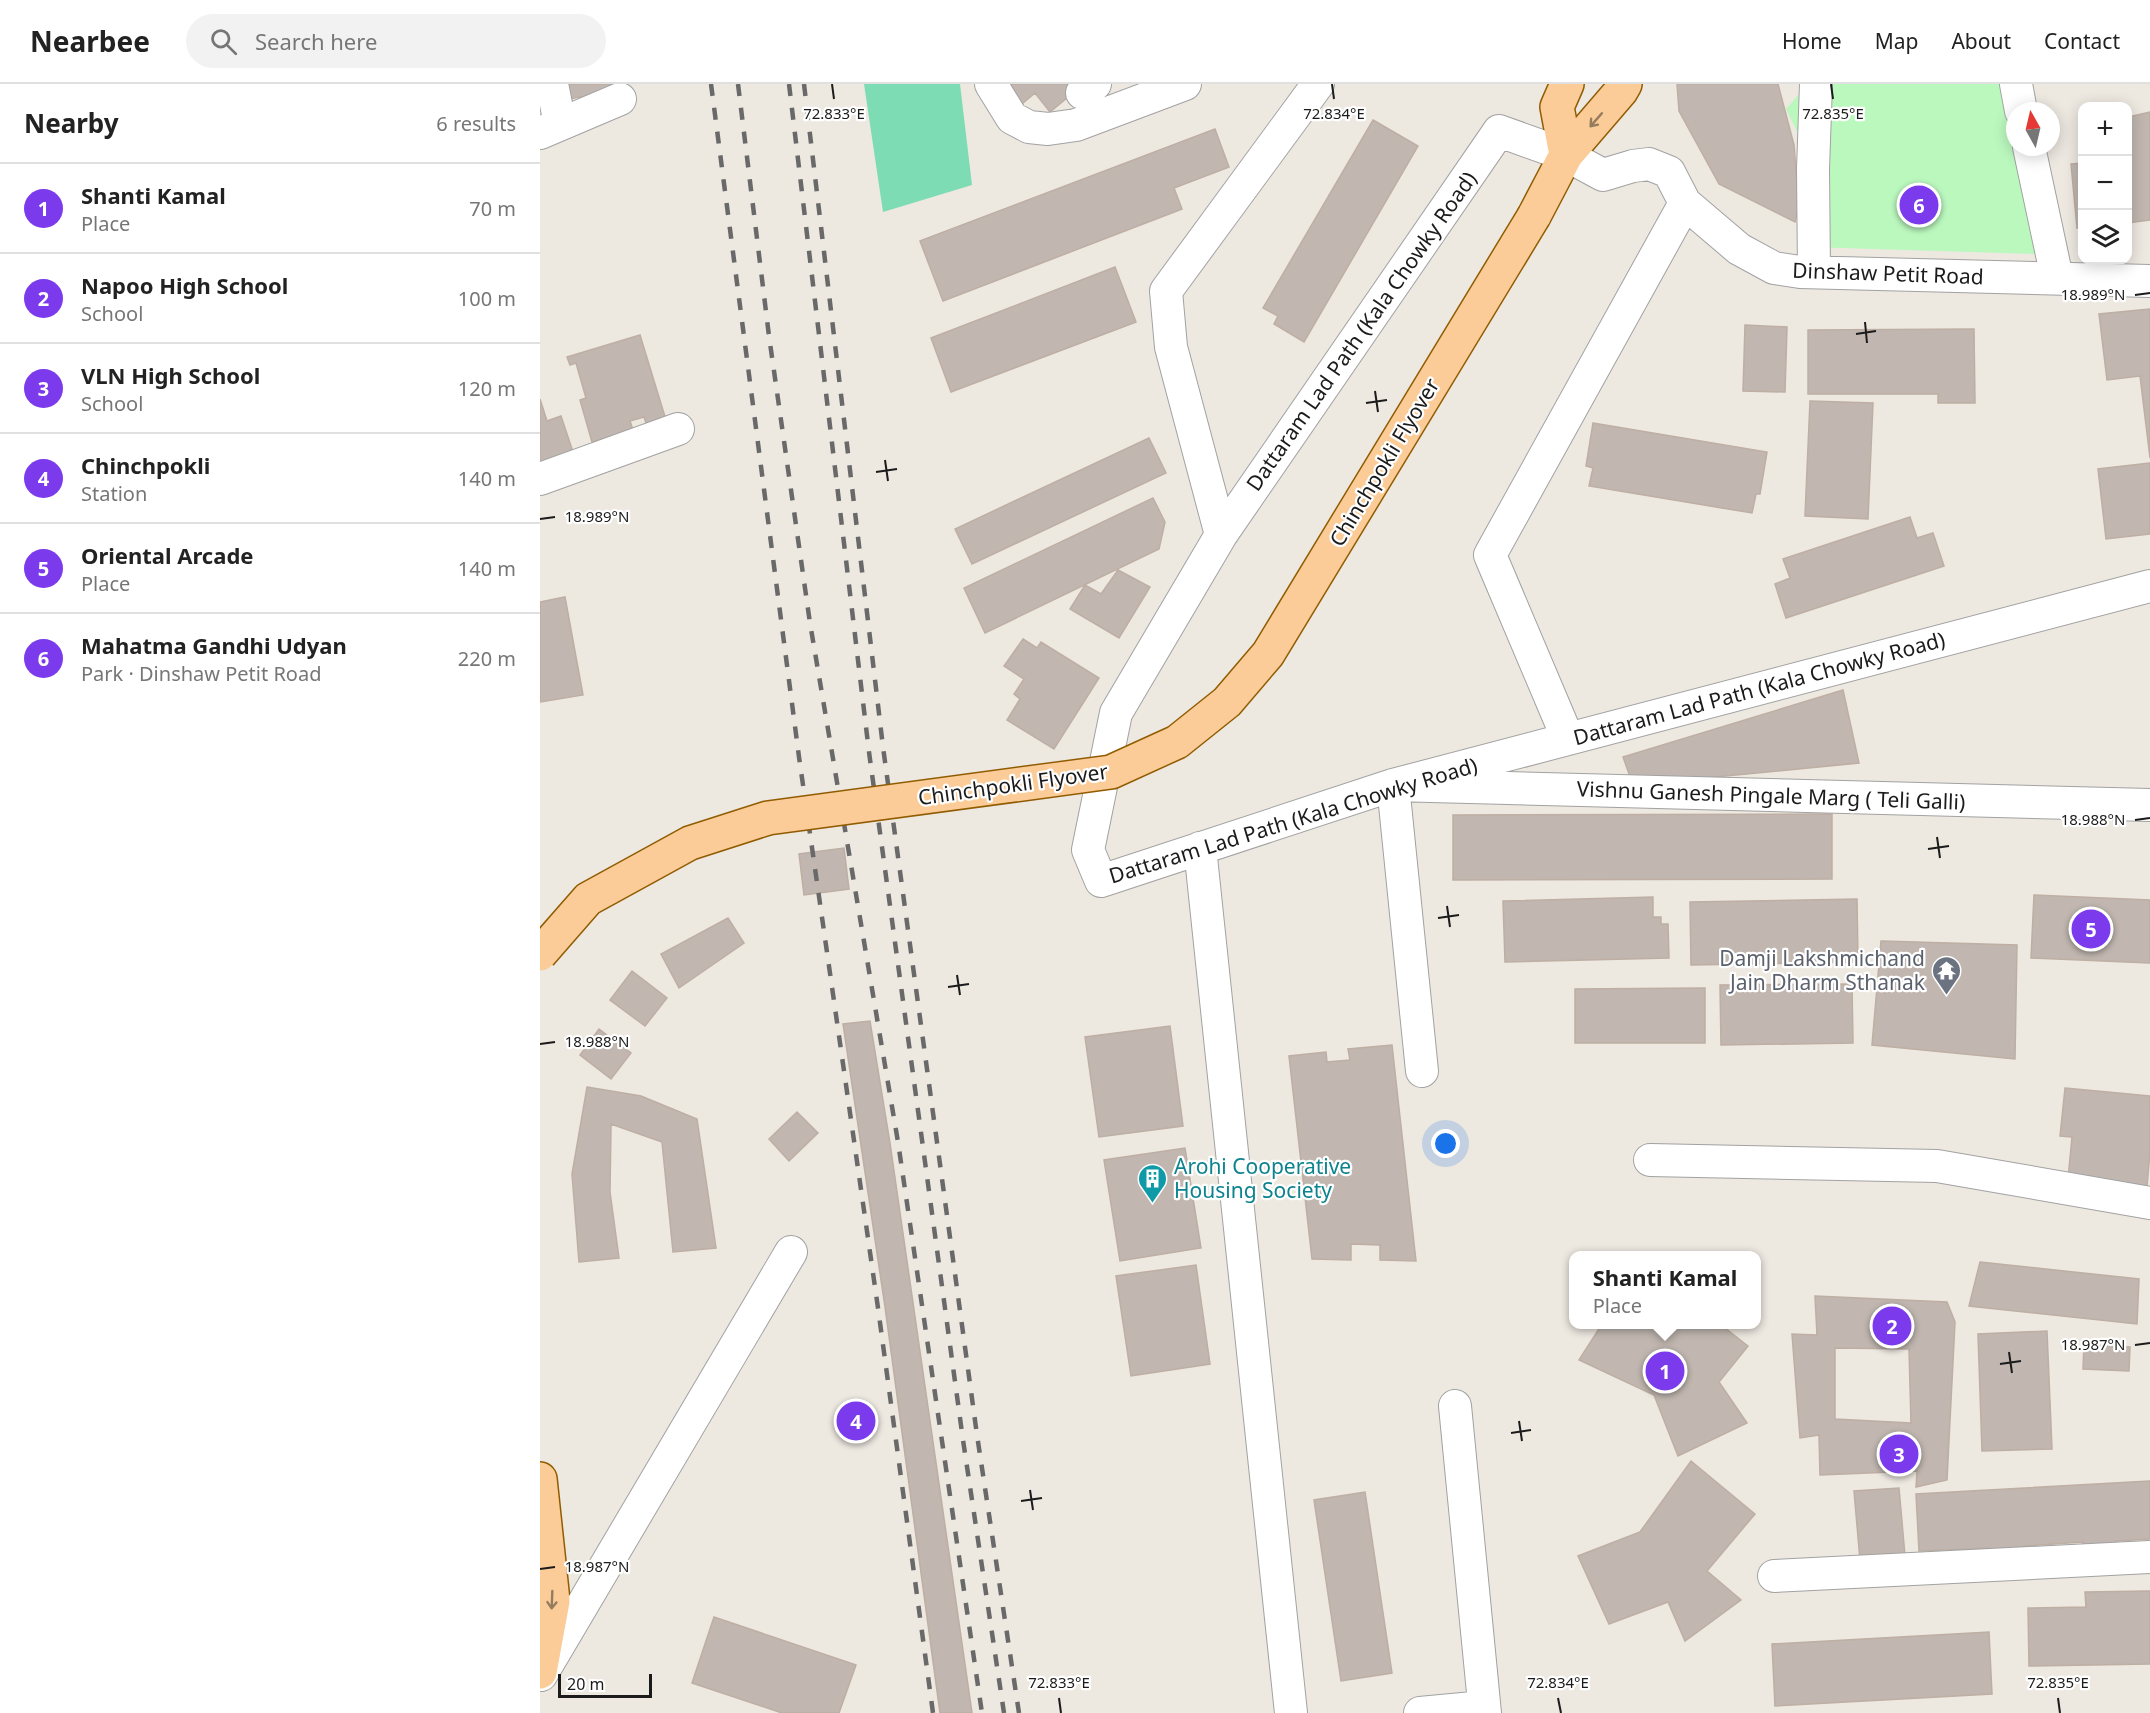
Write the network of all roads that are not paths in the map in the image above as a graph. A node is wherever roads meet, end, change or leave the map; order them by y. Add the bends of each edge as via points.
1 (552, 84) edge
2 (991, 84) edge
3 (1185, 84) edge
4 (1318, 84) edge
5 (1567, 84) edge
6 (1624, 84) edge
7 (1816, 84) edge
8 (2016, 84) edge
9 (620, 99) dead end
10 (2019, 102) edge
11 (550, 129) edge
12 (1566, 155) junction
13 (2031, 156) edge
14 (1685, 202) junction
15 (1814, 272) junction
16 (2057, 278) junction
17 (2150, 281) edge
18 (678, 429) dead end
19 (540, 479) edge
20 (1221, 535) junction
21 (2150, 586) edge
22 (1568, 739) junction
23 (1393, 785) junction
24 (2150, 805) edge
25 (1200, 848) junction
26 (540, 954) edge
27 (1422, 1071) dead end
28 (1650, 1160) dead end
29 (2150, 1203) edge
30 (790, 1252) dead end
31 (1455, 1406) dead end
32 (540, 1479) edge
33 (2150, 1557) edge
34 (1773, 1576) dead end
35 (540, 1672) edge
36 (540, 1677) edge
37 (1485, 1710) edge
38 (1291, 1713) edge
39 (1420, 1713) edge

1 - 11 street
2 - 3 street via 1012,118 1029,127 1048,129 1076,125
4 - 20 street via 1166,291 1171,347
5 - 12 main road via 1557,107
6 -> 12 main road, Chinchpokli Flyover
7 - 15 street
8 - 10 street
9 - 11 street
12 - 14 street, Dinshaw Petit Road via 1603,175 1649,164 1669,172
12 - 20 street, Dattaram Lad Path (Kala Chowky Road) via 1499,131
12 - 26 main road, Chinchpokli Flyover, bridge via 1534,216 1268,654 1227,702 1177,742 1111,772 768,818 690,843 588,899
13 - 16 street
14 - 15 street, Dinshaw Petit Road via 1739,249 1773,268
14 - 22 street via 1490,555
15 - 16 street, Dinshaw Petit Road
16 - 17 street, Dinshaw Petit Road
18 - 19 street
20 - 25 street, Dattaram Lad Path (Kala Chowky Road) via 1116,713 1088,850 1101,881
21 - 22 street, Dattaram Lad Path (Kala Chowky Road)
22 - 23 street, Dattaram Lad Path (Kala Chowky Road)
23 - 24 street, Vishnu Ganesh Pingale Marg ( Teli Galli)
23 - 25 street, Dattaram Lad Path (Kala Chowky Road)
23 - 27 street
25 - 38 street
28 - 29 street via 1937,1166
30 - 36 street
31 - 37 street
32 -> 35 main road via 553,1601
33 - 34 street
37 - 39 street

